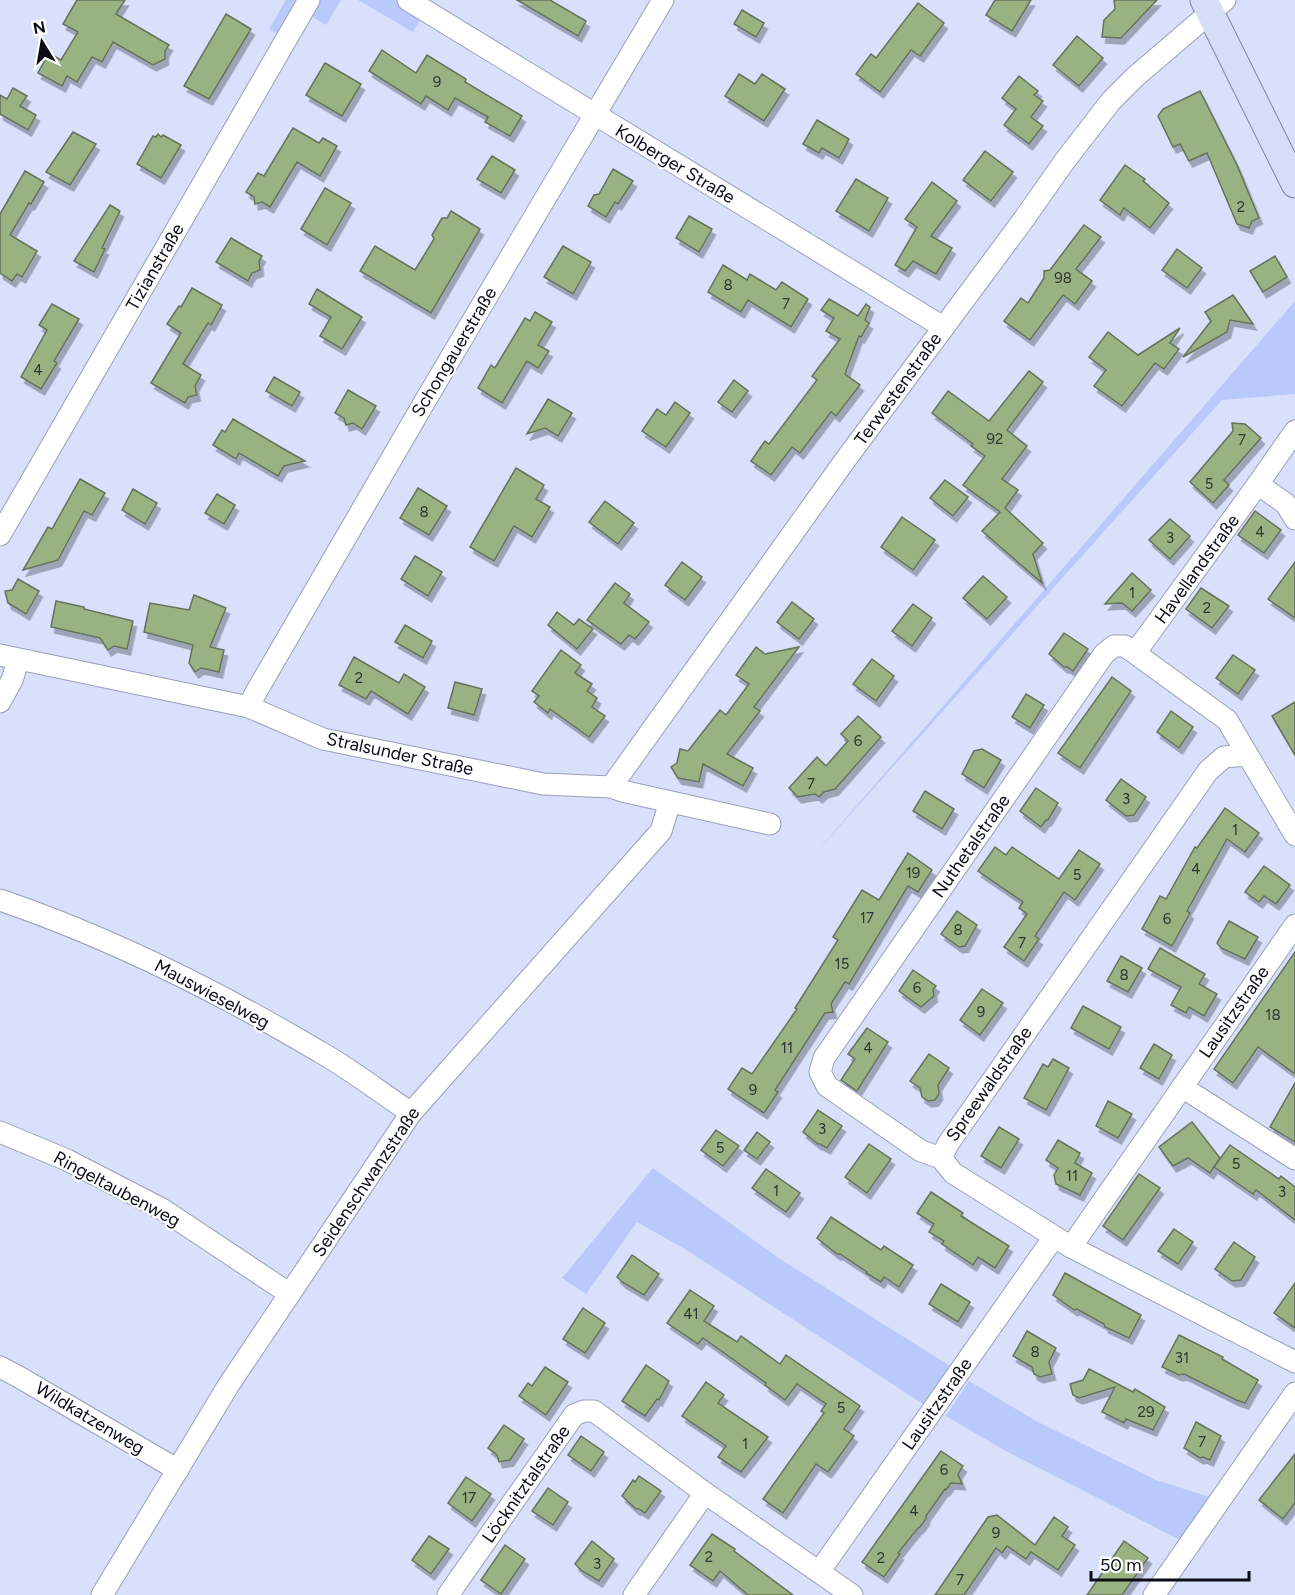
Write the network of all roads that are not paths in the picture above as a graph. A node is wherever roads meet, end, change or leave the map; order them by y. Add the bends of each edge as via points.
1 (309, 0) edge
2 (408, 0) edge
3 (663, 0) edge
4 (1213, 5) edge
5 (595, 116) junction
6 (1295, 184) edge
7 (943, 327) junction
8 (1295, 431) edge
9 (1258, 484) junction
10 (1295, 519) edge
11 (0, 535) edge
12 (1135, 653) junction
13 (9, 658) edge
14 (0, 702) edge
15 (249, 707) junction
16 (1247, 755) junction
17 (611, 787) junction
18 (670, 802) junction
19 (770, 825) dead end
20 (1295, 835) edge
21 (0, 900) edge
22 (1295, 925) edge
23 (1182, 1087) junction
24 (411, 1113) junction
25 (0, 1132) edge
26 (941, 1158) junction
27 (1295, 1159) edge
28 (1062, 1242) junction
29 (290, 1294) junction
30 (1295, 1362) edge
31 (0, 1367) edge
32 (1295, 1393) edge
33 (178, 1470) junction
34 (705, 1493) junction
35 (819, 1572) junction
36 (102, 1595) edge
37 (448, 1595) edge
38 (634, 1595) edge
39 (852, 1595) edge
40 (1154, 1595) edge

1 - 11 street, Tizianstraße
2 - 5 street, Kolberger Straße
3 - 5 street, Schongauerstraße
4 - 6 main road
4 - 7 street, Terwestenstraße via 1111,101
5 - 7 street, Kolberger Straße
5 - 15 street, Schongauerstraße
7 - 17 street, Terwestenstraße
8 - 9 street, Havellandstraße
9 - 10 street via 1286,504
9 - 12 street, Havellandstraße
12 - 16 street via 1227,720
12 - 26 street, Nuthetalstraße via 1125,646 1114,646 1104,654 824,1058 820,1072 828,1086 921,1151
13 - 14 street via 12,681
13 - 15 street, Stralsunder Straße
15 - 17 street, Stralsunder Straße via 323,739 543,784
16 - 20 street
16 - 26 street, Spreewaldstraße via 1224,757 1208,771
17 - 18 street, Stralsunder Straße
18 - 19 street, Stralsunder Straße
18 - 24 street, Seidenschwanzstraße via 661,831
21 - 24 street, Mauswieselweg via 124,949 215,994 322,1052
22 - 23 street, Lausitzstraße
23 - 27 street
23 - 28 street, Lausitzstraße
24 - 29 street, Seidenschwanzstraße
25 - 29 street, Ringeltaubenweg via 162,1209
26 - 28 street, Spreewaldstraße via 953,1173
28 - 30 street, Spreewaldstraße
28 - 35 street, Lausitzstraße
29 - 33 street, Seidenschwanzstraße
31 - 33 street, Wildkatzenweg
32 - 40 street
33 - 36 street, Seidenschwanzstraße
34 - 35 street, Löcknitztalstraße
34 - 37 street, Löcknitztalstraße via 594,1411 584,1411 574,1415
34 - 38 street
35 - 39 street, Löcknitztalstraße

